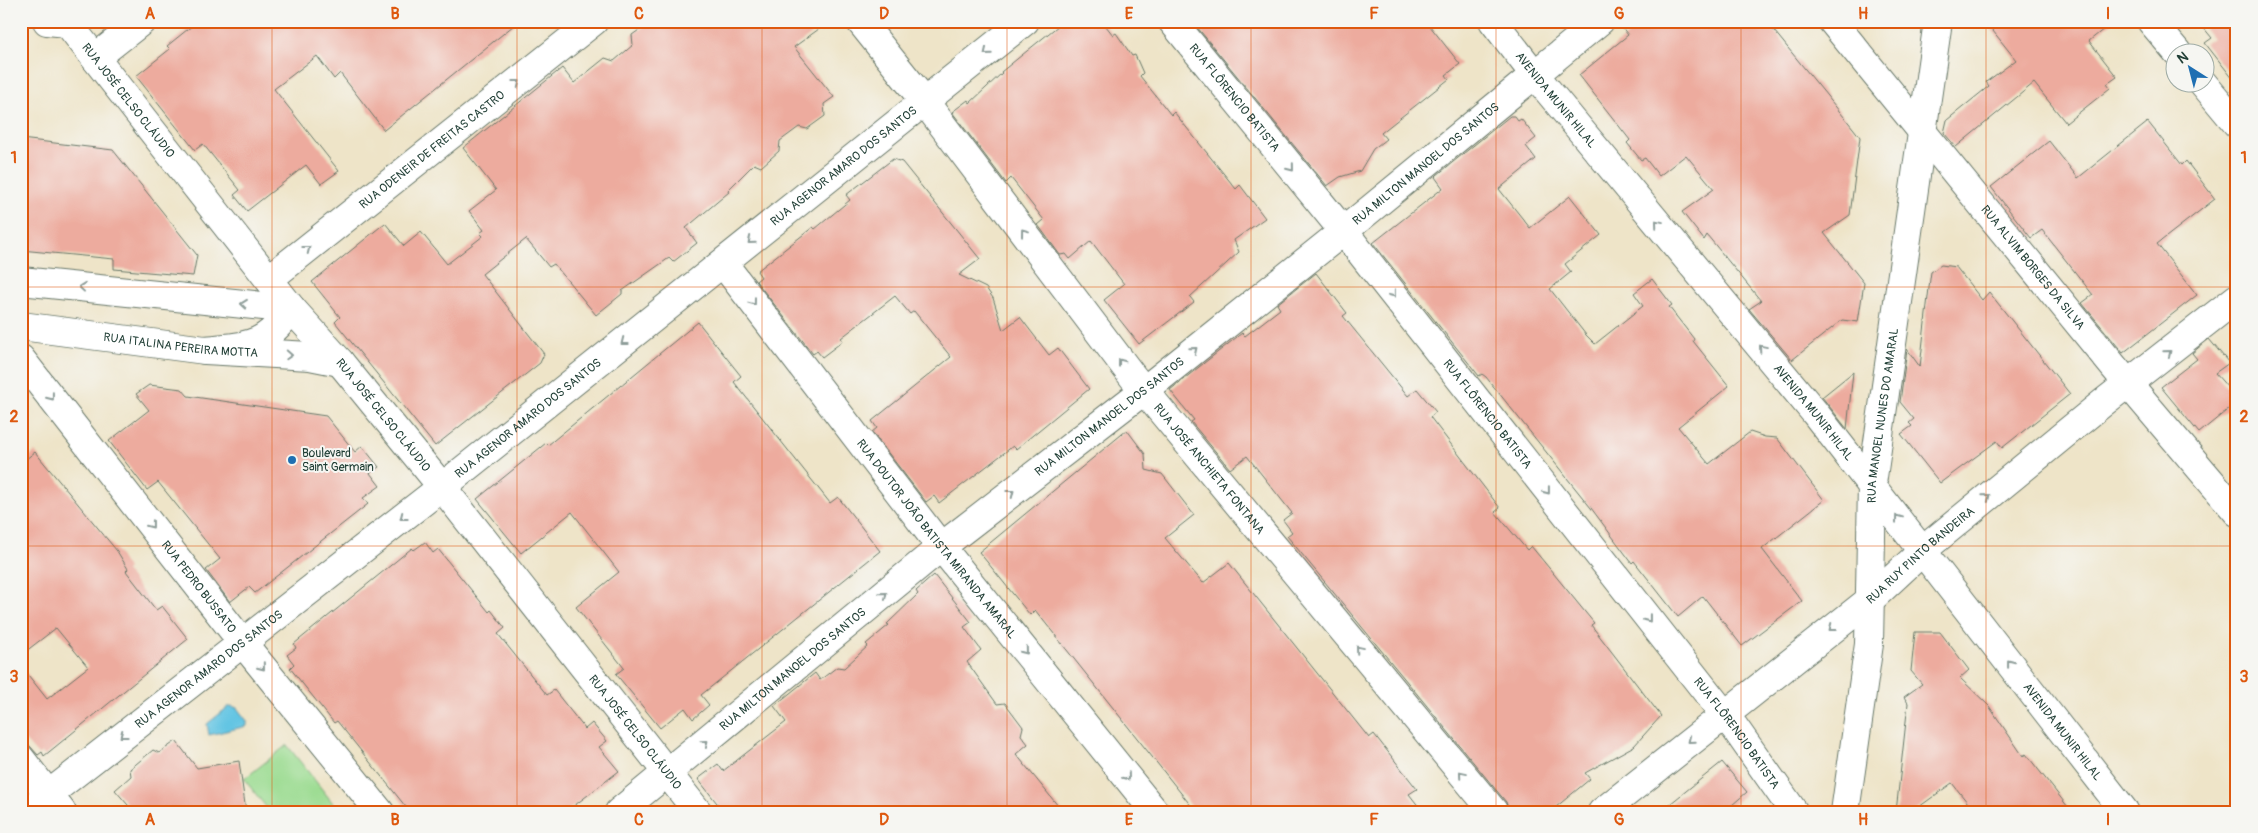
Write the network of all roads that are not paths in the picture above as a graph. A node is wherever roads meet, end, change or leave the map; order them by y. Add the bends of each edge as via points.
1 (142, 21) edge
2 (594, 21) edge
3 (860, 21) edge
4 (1025, 21) edge
5 (1172, 21) edge
6 (1493, 21) edge
7 (1600, 21) edge
8 (1832, 21) edge
9 (1938, 21) edge
10 (2151, 21) edge
11 (61, 22) edge
12 (2169, 42) edge
13 (95, 58) junction
14 (1534, 74) junction
15 (2210, 92) edge
16 (925, 102) junction
17 (2237, 124) edge
18 (1922, 133) junction
19 (1342, 231) junction
20 (724, 263) junction
21 (269, 279) junction
22 (21, 281) edge
23 (2237, 298) edge
24 (292, 309) junction
25 (21, 326) edge
26 (205, 350) junction
27 (21, 359) edge
28 (340, 362) junction
29 (2129, 382) junction
30 (1144, 389) junction
31 (1872, 484) junction
32 (442, 487) junction
33 (2237, 512) edge
34 (942, 547) junction
35 (1923, 551) junction
36 (1871, 599) junction
37 (242, 642) junction
38 (1723, 715) junction
39 (21, 759) edge
40 (667, 774) junction
41 (55, 803) edge
42 (26, 812) edge
43 (380, 812) edge
44 (618, 812) edge
45 (698, 812) edge
46 (1155, 812) edge
47 (1494, 812) edge
48 (1602, 812) edge
49 (1794, 812) edge
50 (1845, 812) edge
51 (2125, 812) edge

1 - 13 street
21 -> 2 street, RUA ODENEIR DE FREITAS CASTRO
3 - 16 street, RUA JOSÉ ANCHIETA FONTANA
4 -> 16 street, RUA AGENOR AMARO DOS SANTOS
5 -> 19 street, RUA FLÔRENCIO BATISTA
6 - 14 street, AVENIDA MUNIR HILAL
7 - 14 street, RUA MILTON MANOEL DOS SANTOS
8 - 18 street, RUA ALVIM BORGES DA SILVA
9 - 18 street, RUA MANOEL NUNES DO AMARAL
10 - 12 street
11 - 13 street, RUA JOSÉ CELSO CLÁUDIO
13 - 21 street, RUA JOSÉ CELSO CLÁUDIO
14 - 19 street, RUA MILTON MANOEL DOS SANTOS
31 -> 14 street, AVENIDA MUNIR HILAL
15 - 17 street
16 -> 20 street, RUA AGENOR AMARO DOS SANTOS
30 -> 16 street, RUA JOSÉ ANCHIETA FONTANA
18 - 29 street, RUA ALVIM BORGES DA SILVA
18 - 31 street, RUA MANOEL NUNES DO AMARAL
30 -> 19 street, RUA MILTON MANOEL DOS SANTOS
19 -> 38 street, RUA FLÔRENCIO BATISTA
20 -> 32 street, RUA AGENOR AMARO DOS SANTOS
20 -> 34 street, RUA DOUTOR JOÃO BATISTA MIRANDA AMARAL
21 - 24 street, RUA JOSÉ CELSO CLÁUDIO
24 -> 22 street
29 -> 23 street, RUA RUY PINTO BANDEIRA
24 - 26 street via 269,336 256,342
24 - 28 street, RUA JOSÉ CELSO CLÁUDIO
25 - 26 street, RUA ITALINA PEREIRA MOTTA
26 -> 28 street, RUA ITALINA PEREIRA MOTTA via 310,356
27 -> 37 street, RUA PEDRO BUSSATO
28 - 32 street, RUA JOSÉ CELSO CLÁUDIO
29 - 33 street, RUA ALVIM BORGES DA SILVA
35 -> 29 street, RUA RUY PINTO BANDEIRA
34 -> 30 street, RUA MILTON MANOEL DOS SANTOS
47 -> 30 street, RUA JOSÉ ANCHIETA FONTANA
35 -> 31 street, AVENIDA MUNIR HILAL
31 - 36 street, RUA MANOEL NUNES DO AMARAL
32 -> 37 street, RUA AGENOR AMARO DOS SANTOS
32 - 40 street, RUA JOSÉ CELSO CLÁUDIO
40 -> 34 street, RUA MILTON MANOEL DOS SANTOS
34 -> 46 street, RUA DOUTOR JOÃO BATISTA MIRANDA AMARAL
35 - 36 street, RUA RUY PINTO BANDEIRA
51 -> 35 street, AVENIDA MUNIR HILAL
36 -> 38 street, RUA RUY PINTO BANDEIRA
36 - 50 street, RUA MANOEL NUNES DO AMARAL via 1869,644
37 -> 41 street, RUA AGENOR AMARO DOS SANTOS
37 -> 43 street, RUA PEDRO BUSSATO
38 -> 48 street, RUA RUY PINTO BANDEIRA
38 - 49 street, RUA FLÔRENCIO BATISTA
39 - 41 street
40 - 44 street, RUA MILTON MANOEL DOS SANTOS
40 - 45 street, RUA JOSÉ CELSO CLÁUDIO
41 - 42 street, RUA AGENOR AMARO DOS SANTOS

